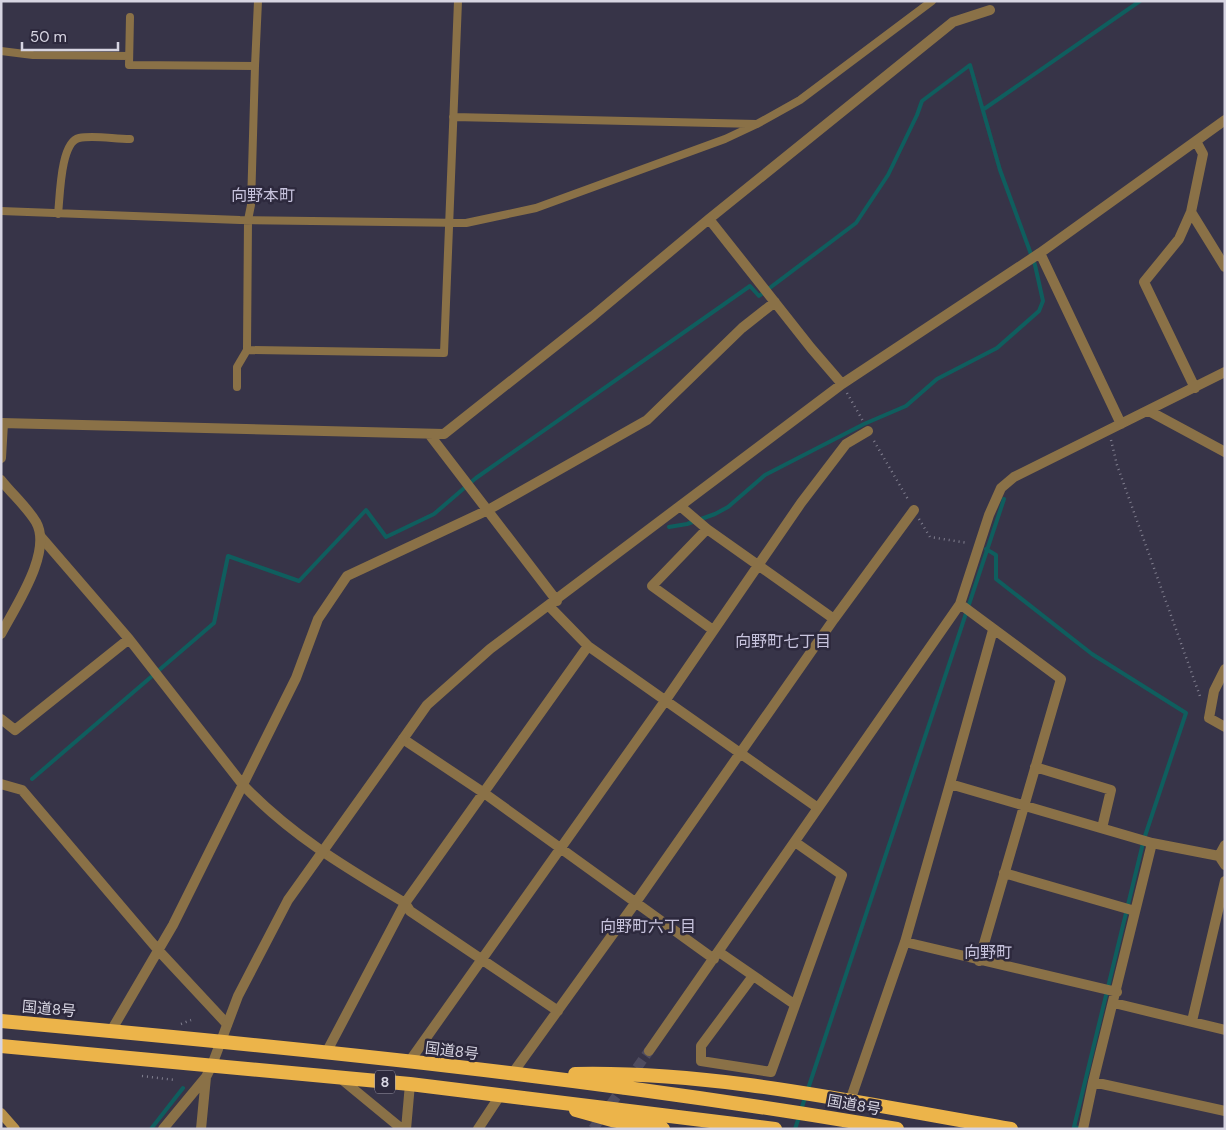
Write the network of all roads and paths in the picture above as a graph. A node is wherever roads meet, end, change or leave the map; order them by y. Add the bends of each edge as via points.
1 (258, 1) edge
2 (458, 1) edge
3 (932, 1) edge
4 (990, 10) dead end
5 (130, 17) dead end
6 (1, 51) edge
7 (129, 56) junction
8 (255, 66) junction
9 (453, 117) junction
10 (1225, 120) edge
11 (757, 124) junction
12 (130, 139) dead end
13 (1196, 141) junction
14 (1, 211) edge
15 (1191, 212) junction
16 (58, 214) junction
17 (709, 219) junction
18 (248, 220) junction
19 (450, 224) junction
20 (1040, 253) junction
21 (1225, 267) edge
22 (775, 302) junction
23 (247, 350) junction
24 (1225, 372) edge
25 (842, 384) junction
26 (237, 387) dead end
27 (1195, 388) junction
28 (1149, 411) junction
29 (2, 423) edge
30 (1121, 424) junction
31 (868, 431) junction
32 (1108, 431) junction
33 (429, 434) junction
34 (1225, 452) edge
35 (1, 458) edge
36 (1, 480) edge
37 (680, 506) junction
38 (488, 510) junction
39 (914, 510) junction
40 (707, 529) junction
41 (40, 537) junction
42 (979, 545) junction
43 (759, 566) junction
44 (553, 603) junction
45 (960, 604) junction
46 (834, 619) junction
47 (713, 630) junction
48 (993, 630) junction
49 (1, 634) edge
50 (129, 640) junction
51 (588, 646) junction
52 (1225, 669) edge
53 (665, 701) junction
54 (1209, 718) junction
55 (1, 719) edge
56 (1225, 727) edge
57 (403, 739) junction
58 (740, 754) junction
59 (1035, 767) junction
60 (1, 784) edge
61 (950, 784) junction
62 (243, 785) junction
63 (484, 793) junction
64 (1024, 805) junction
65 (818, 808) junction
66 (1102, 828) junction
67 (1145, 841) junction
68 (795, 842) junction
69 (1225, 845) edge
70 (560, 848) junction
71 (320, 852) junction
72 (1222, 860) edge
73 (1004, 873) junction
74 (1225, 881) edge
75 (636, 902) junction
76 (405, 903) junction
77 (1130, 910) junction
78 (905, 942) junction
79 (159, 951) junction
80 (717, 955) junction
81 (482, 959) junction
82 (979, 961) junction
83 (753, 976) junction
84 (1117, 992) junction
85 (1114, 1003) junction
86 (794, 1004) junction
87 (558, 1011) junction
88 (191, 1020) dead end
89 (1, 1021) edge
90 (1192, 1021) junction
91 (182, 1024) dead end
92 (227, 1024) junction
93 (1225, 1030) edge
94 (111, 1031) junction
95 (222, 1040) junction
96 (1, 1046) edge
97 (649, 1051) tunnel mouth
98 (326, 1053) junction
99 (409, 1062) junction
100 (209, 1071) junction
101 (518, 1075) junction
102 (142, 1076) dead end
103 (340, 1078) junction
104 (175, 1080) dead end
105 (1093, 1082) junction
106 (410, 1084) junction
107 (501, 1094) junction
108 (531, 1097) junction
109 (850, 1101) junction
110 (1225, 1111) edge
111 (1, 1113) edge
112 (611, 1124) edge
113 (771, 1128) edge
114 (15, 1129) edge
115 (163, 1129) edge
116 (201, 1129) edge
117 (404, 1129) edge
118 (478, 1129) edge
119 (664, 1129) edge
120 (897, 1129) edge
121 (1010, 1129) edge
122 (1083, 1129) edge

1 - 8 lane
2 - 9 lane
3 - 11 lane via 800,100
4 - 17 street via 953,22
5 - 7 lane
6 - 7 lane via 33,55
7 - 8 lane via 129,65
8 - 18 lane
9 - 11 lane
9 - 19 lane
10 - 13 street
11 - 19 lane via 725,139 536,208 502,217
12 - 16 lane via 77,138 70,144 63,162
13 - 15 street via 1203,154
13 - 20 street
14 - 16 lane
15 - 21 street
15 - 27 street via 1179,239 1144,282
16 - 18 lane
17 - 22 street
17 - 33 street via 444,434
18 - 19 lane
18 - 23 lane
19 - 23 lane via 444,353
20 - 25 street
20 - 30 street
22 - 25 street
22 - 38 street via 742,328 647,420
23 - 26 lane via 237,367
24 - 27 street
25 - 31 path
25 - 37 street
27 - 28 street
28 - 30 street
28 - 34 street
29 - 33 street
29 - 35 street
30 - 32 street
31 - 39 path
31 - 43 street via 846,444
32 - 42 street via 1014,476 1000,488
32 - 54 path via 1117,465
33 - 38 street
36 - 41 street via 36,523
37 - 40 street
37 - 44 street
38 - 44 street
38 - 62 street via 347,576 318,619 296,678
39 - 42 path via 930,537
39 - 46 street
40 - 43 street
40 - 47 street via 652,586
41 - 49 street via 32,576
41 - 50 street
42 - 45 street
43 - 46 street
43 - 47 street
44 - 51 street
44 - 57 street via 490,649 427,705
45 - 48 street
45 - 65 street
46 - 58 street
47 - 53 street
48 - 59 street via 1061,679
48 - 61 street
50 - 55 street via 15,730
50 - 62 street
51 - 53 street
51 - 63 street
52 - 54 street via 1214,691
53 - 58 street
53 - 70 street
54 - 56 street
57 - 63 street
57 - 71 street
58 - 65 street
58 - 75 street
59 - 64 street
59 - 66 street via 1111,790
60 - 79 street via 22,790
61 - 64 street
61 - 78 street
62 - 71 street
62 - 79 street
63 - 70 street
63 - 76 street
64 - 66 street
64 - 73 street
65 - 68 street
66 - 67 street
67 - 72 street
67 - 77 street
68 - 80 street
68 - 86 street via 842,875
69 - 72 street
70 - 75 street
70 - 81 street
71 - 76 street
71 - 92 street via 262,947
73 - 77 street
73 - 82 street
74 - 90 street
75 - 80 street
75 - 87 street
76 - 81 street via 410,911
76 - 98 street
77 - 84 street
78 - 82 street
78 - 109 street
79 - 92 street
79 - 94 street
80 - 83 street
80 - 97 street
81 - 87 street
81 - 99 street
82 - 84 street
83 - 86 street
83 - 86 street via 701,1046 701,1062 771,1072
84 - 85 street
85 - 90 street
85 - 105 street
87 - 101 street
88 - 91 path
89 - 94 highway, 国道8号 / 8
90 - 93 street
92 - 95 street
94 - 95 highway, 国道8号 / 8
95 - 98 highway, 国道8号 / 8
95 - 100 street
96 - 100 highway, 8
98 - 99 highway, 国道8号 / 8
99 - 101 highway, 国道8号 / 8
100 - 103 highway, 8
100 - 115 street
100 - 116 street
101 - 109 highway, 8 via 663,1076
101 - 120 highway, 国道8号 / 8 via 774,1108
102 - 104 path
103 - 106 highway, 8
103 - 117 street
105 - 110 street
105 - 122 street
106 - 107 highway, 8
106 - 117 street
107 - 108 highway, 8
107 - 118 street
108 - 112 highway, 8
108 - 113 highway, 8
109 - 121 highway, 8
111 - 114 main road
112 - 119 highway, 8

